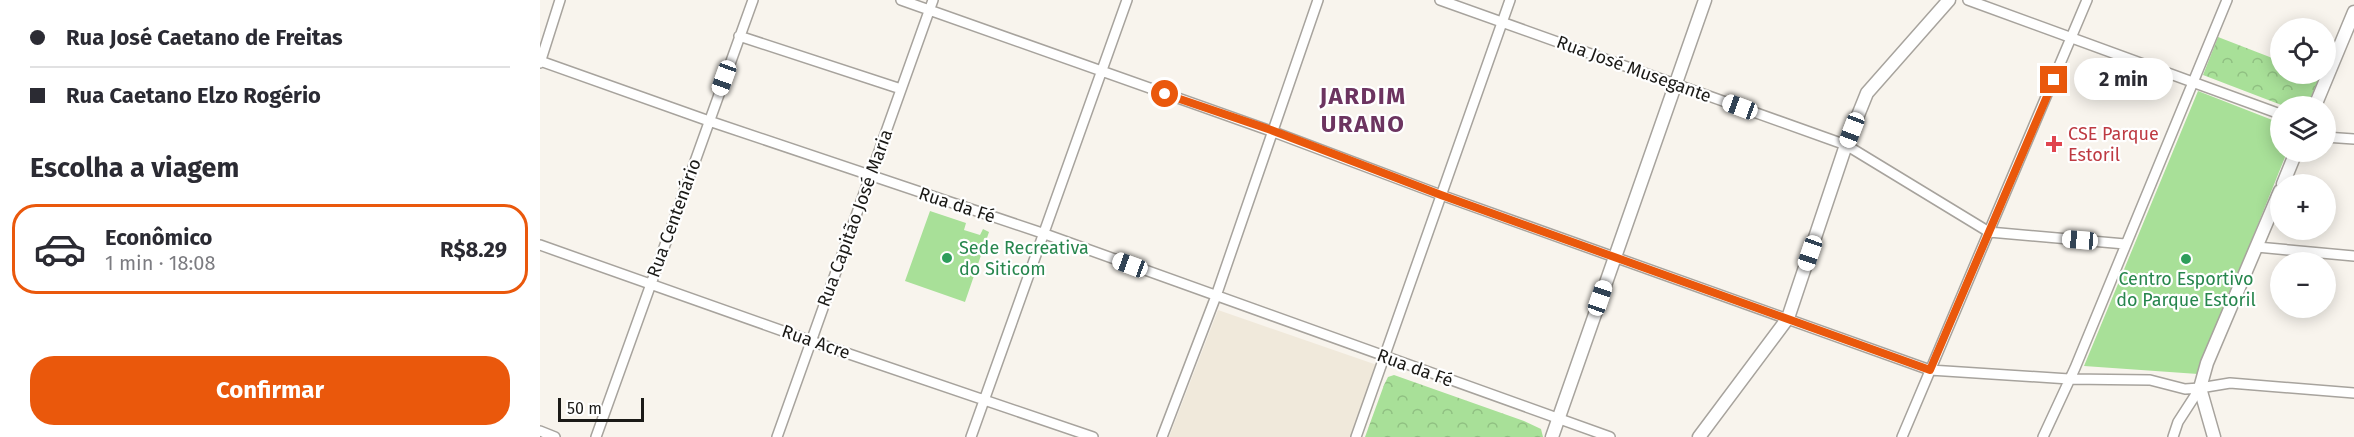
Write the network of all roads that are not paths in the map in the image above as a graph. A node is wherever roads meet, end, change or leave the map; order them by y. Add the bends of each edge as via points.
1 (560, 0) edge
2 (753, 0) edge
3 (901, 0) edge
4 (933, 0) edge
5 (1127, 0) edge
6 (1318, 0) edge
7 (1440, 0) edge
8 (1510, 0) edge
9 (1705, 0) edge
10 (1949, 0) edge
11 (1968, 0) edge
12 (2087, 0) edge
13 (2227, 0) edge
14 (929, 10) junction
15 (2354, 12) edge
16 (1502, 21) junction
17 (739, 36) junction
18 (2072, 37) junction
19 (540, 62) edge
20 (1101, 71) junction
21 (2193, 80) junction
22 (1675, 84) junction
23 (901, 89) junction
24 (2319, 96) edge
25 (2270, 110) edge
26 (709, 121) junction
27 (1271, 130) junction
28 (2336, 138) edge
29 (2354, 139) edge
30 (1846, 146) junction
31 (870, 176) junction
32 (1441, 195) junction
33 (2270, 215) edge
34 (1989, 232) junction
35 (1045, 234) junction
36 (2125, 244) junction
37 (540, 245) edge
38 (2257, 247) junction
39 (2354, 256) edge
40 (1614, 257) junction
41 (650, 284) junction
42 (1216, 296) junction
43 (1788, 318) junction
44 (811, 341) junction
45 (1385, 357) junction
46 (1930, 370) junction
47 (2069, 379) junction
48 (2200, 388) junction
49 (2354, 393) edge
50 (984, 399) junction
51 (1558, 419) junction
52 (540, 431) edge
53 (555, 437) edge
54 (596, 437) edge
55 (777, 437) edge
56 (970, 437) edge
57 (1093, 437) edge
58 (1162, 437) edge
59 (1356, 437) edge
60 (1552, 437) edge
61 (1610, 437) edge
62 (1698, 437) edge
63 (1902, 437) edge
64 (2043, 437) edge
65 (2173, 437) edge
66 (2214, 437) edge

1 - 19 street
2 - 17 street, Rua Centenário
3 - 14 street
4 - 14 street, Rua Capitão José Maria
5 - 20 street
6 - 27 street
7 - 16 street, Rua José Musegante
8 - 16 street
9 - 22 street
10 - 30 street via 1867,93
11 - 18 street
12 - 18 street
13 - 21 street
14 - 20 street
14 - 23 street, Rua Capitão José Maria
15 - 24 street
16 - 22 street, Rua José Musegante
16 - 32 street
17 - 23 street
17 - 26 street, Rua Centenário
18 - 21 street
18 - 34 street
19 - 26 street, Rua da Fé
20 - 27 street
20 - 35 street
21 - 25 street
21 - 36 street
22 - 30 street, Rua José Musegante
22 - 40 street
23 - 31 street, Rua Capitão José Maria
26 - 31 street, Rua da Fé
26 - 41 street, Rua Centenário
27 - 32 street
27 - 42 street
28 - 29 street
30 - 34 street, Rua José Musegante
30 - 43 street
31 - 35 street, Rua da Fé
31 - 44 street, Rua Capitão José Maria
32 - 40 street
32 - 45 street
33 - 38 street
34 - 36 street, Rua José Musegante
34 - 46 street
35 - 42 street, Rua da Fé
35 - 50 street
36 - 47 street
37 - 41 street, Rua Acre
38 - 39 street
38 - 48 street
40 - 43 street
40 - 51 street
41 - 44 street, Rua Acre
41 - 54 street, Rua Centenário
42 - 45 street, Rua da Fé
42 - 58 street
43 - 46 street
43 - 62 street
44 - 50 street, Rua Acre
44 - 55 street, Rua Capitão José Maria
45 - 51 street, Rua da Fé
45 - 59 street
46 - 47 street
46 - 63 street
47 - 48 street via 2150,380 2185,389
47 - 64 street
48 - 49 street via 2230,383
48 - 65 street
48 - 66 street
50 - 56 street
50 - 57 street, Rua Acre
51 - 60 street
51 - 61 street, Rua da Fé
52 - 53 street

